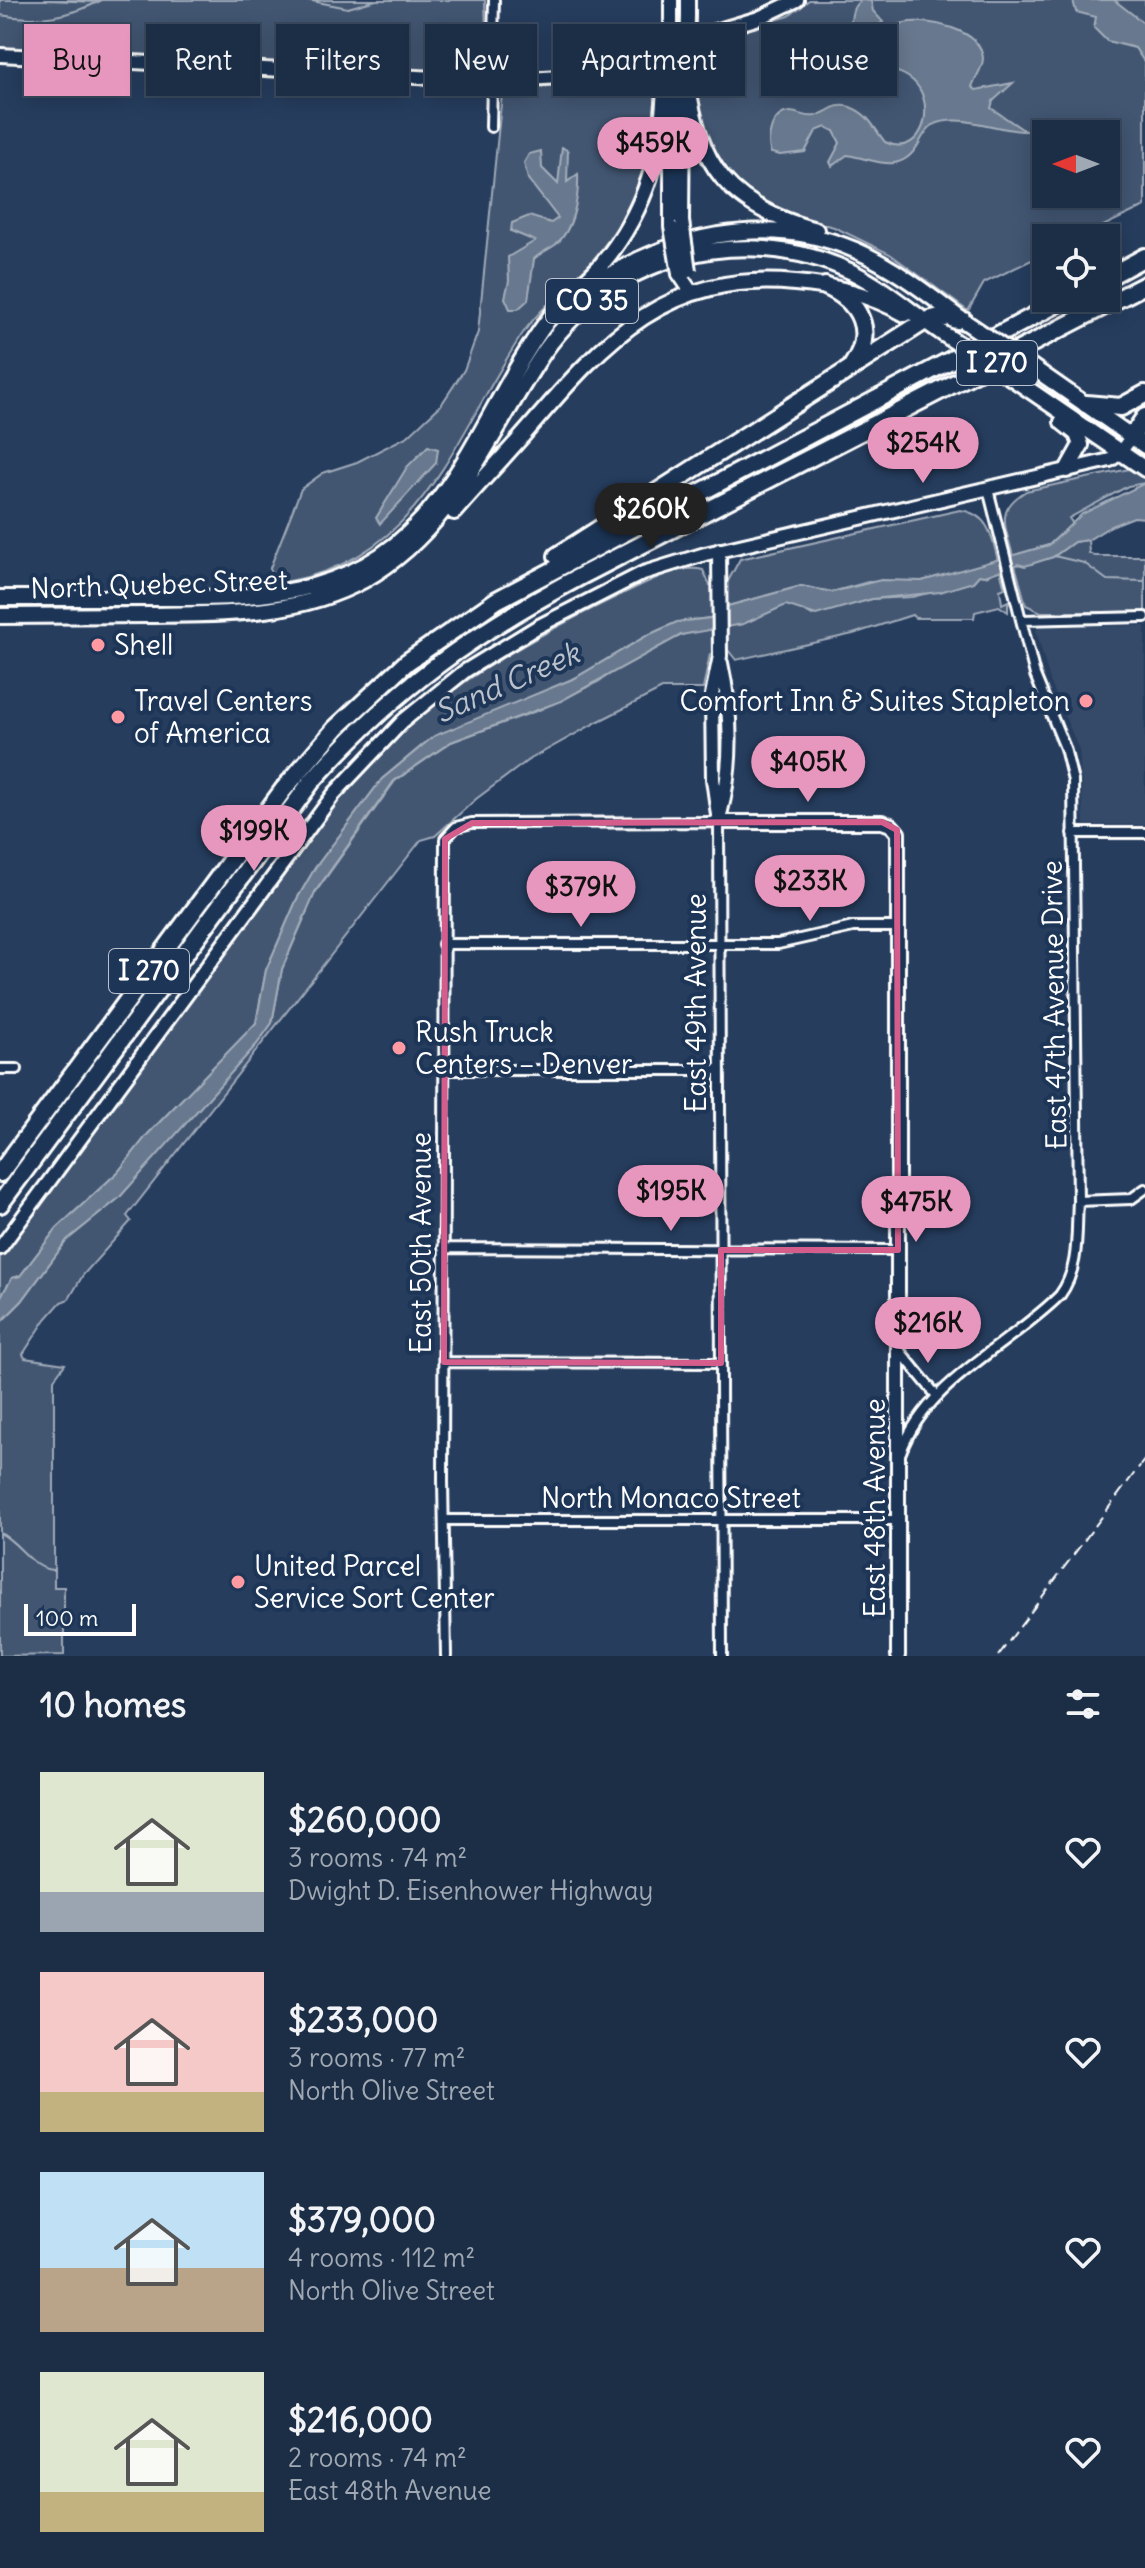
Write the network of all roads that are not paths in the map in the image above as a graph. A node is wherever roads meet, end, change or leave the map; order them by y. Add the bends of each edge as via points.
1 (494, 0) edge
2 (671, 0) edge
3 (688, 0) edge
4 (797, 0) edge
5 (494, 24) edge
6 (671, 24) edge
7 (688, 24) edge
8 (0, 55) edge
9 (425, 77) edge
10 (537, 78) edge
11 (492, 96) edge
12 (665, 96) edge
13 (670, 96) edge
14 (684, 96) edge
15 (691, 96) edge
16 (491, 127) dead end
17 (677, 224) junction
18 (844, 245) junction
19 (1145, 257) edge
20 (1120, 270) edge
21 (1145, 285) edge
22 (825, 286) junction
23 (692, 293) junction
24 (1042, 312) edge
25 (925, 321) junction
26 (964, 321) junction
27 (543, 331) junction
28 (848, 371) junction
29 (1009, 380) junction
30 (1145, 394) edge
31 (1086, 404) junction
32 (1145, 417) edge
33 (1138, 441) edge
34 (1121, 452) junction
35 (1144, 468) edge
36 (1067, 470) junction
37 (988, 489) junction
38 (719, 550) junction
39 (363, 580) junction
40 (0, 598) edge
41 (474, 614) junction
42 (0, 616) edge
43 (1145, 617) edge
44 (1021, 620) junction
45 (720, 656) junction
46 (726, 793) junction
47 (719, 822) junction
48 (746, 822) junction
49 (1073, 833) junction
50 (1145, 833) edge
51 (898, 927) junction
52 (443, 944) junction
53 (720, 944) junction
54 (0, 1069) edge
55 (17, 1069) dead end
56 (443, 1070) junction
57 (720, 1070) junction
58 (0, 1173) edge
59 (1145, 1189) edge
60 (1078, 1201) junction
61 (0, 1204) edge
62 (0, 1248) edge
63 (443, 1248) junction
64 (721, 1250) junction
65 (898, 1250) junction
66 (899, 1349) junction
67 (444, 1362) junction
68 (721, 1363) junction
69 (937, 1396) junction
70 (898, 1460) junction
71 (445, 1520) junction
72 (722, 1520) junction
73 (898, 1520) junction
74 (446, 1656) edge
75 (722, 1656) edge
76 (898, 1656) edge

1 - 5 street
2 - 6 street
3 - 7 street, bridge
4 - 10 street via 759,18 560,77
8 - 9 street
11 - 16 street
12 - 27 main road via 661,141 641,203 611,253
13 - 17 street
14 - 17 street
15 - 18 main road via 700,143 730,188 765,213
17 - 23 street, bridge
18 - 26 main road, CO 35 via 900,275
18 - 27 main road, CO 35 via 765,233 683,242 609,274
19 - 20 highway
21 - 61 highway, I 270 via 549,593 473,636 416,678 355,733 299,797
22 - 23 main road via 759,282
22 - 25 main road via 866,295
22 - 28 highway via 851,300 862,320 863,343
23 - 39 main road via 649,313 607,342 429,540 383,577
24 - 41 highway, I 270
25 - 26 highway
25 - 28 highway
25 - 29 main road, CO 35, bridge
25 - 39 main road, CO 35 via 849,271 774,250 700,251 643,269 600,295 559,333 444,513 409,548
26 - 31 main road, CO 35, bridge
27 - 40 main road, North Quebec Street / CO 35 via 439,498 402,538 347,574 290,593 248,598
28 - 41 highway via 503,590
29 - 34 main road, CO 35
29 - 36 main road via 1077,434 1080,450
30 - 31 highway via 1121,407
31 - 33 main road, CO 35
32 - 33 highway
33 - 34 street
34 - 35 main road, CO 35
34 - 36 street via 1110,460
36 - 37 street
37 - 38 street
37 - 44 street, East 47th Avenue Drive
38 - 45 street, East 49th Avenue
38 - 62 street via 643,573 510,642 443,687 384,739 319,814
39 - 42 main road, North Quebec Street / CO 35 via 310,602 252,612
41 - 58 highway, I 270 via 390,677 306,761
43 - 44 street
44 - 49 street, East 47th Avenue Drive via 1040,693 1068,758
45 - 46 street, East 49th Avenue via 727,693
45 - 47 street, East 49th Avenue via 712,695
46 - 47 street, East 49th Avenue
46 - 48 street via 732,813
47 - 48 street
47 - 52 street, East 50th Avenue via 456,827 442,853
47 - 53 street, East 49th Avenue
48 - 51 street, East 48th Avenue via 891,825 898,833
49 - 50 street
49 - 60 street, East 47th Avenue Drive
51 - 53 street via 853,927 790,943
51 - 65 street, East 48th Avenue
52 - 53 street
52 - 56 street, East 50th Avenue
53 - 57 street, East 49th Avenue
54 - 55 street
56 - 57 street
56 - 63 street, East 50th Avenue
57 - 64 street, East 49th Avenue
59 - 60 street via 1131,1199
60 - 69 street, East 47th Avenue Drive via 1075,1260 1066,1288
63 - 64 street
63 - 67 street, East 50th Avenue
64 - 65 street
64 - 68 street, East 49th Avenue
65 - 66 street, East 48th Avenue
66 - 69 street
66 - 70 street, East 48th Avenue
67 - 68 street
67 - 71 street, East 50th Avenue
68 - 72 street, East 49th Avenue
69 - 70 street, East 47th Avenue Drive via 913,1422
70 - 73 street, East 48th Avenue
71 - 72 street, North Monaco Street
71 - 74 street, East 50th Avenue
72 - 73 street, North Monaco Street
72 - 75 street, East 49th Avenue
73 - 76 street, East 48th Avenue

